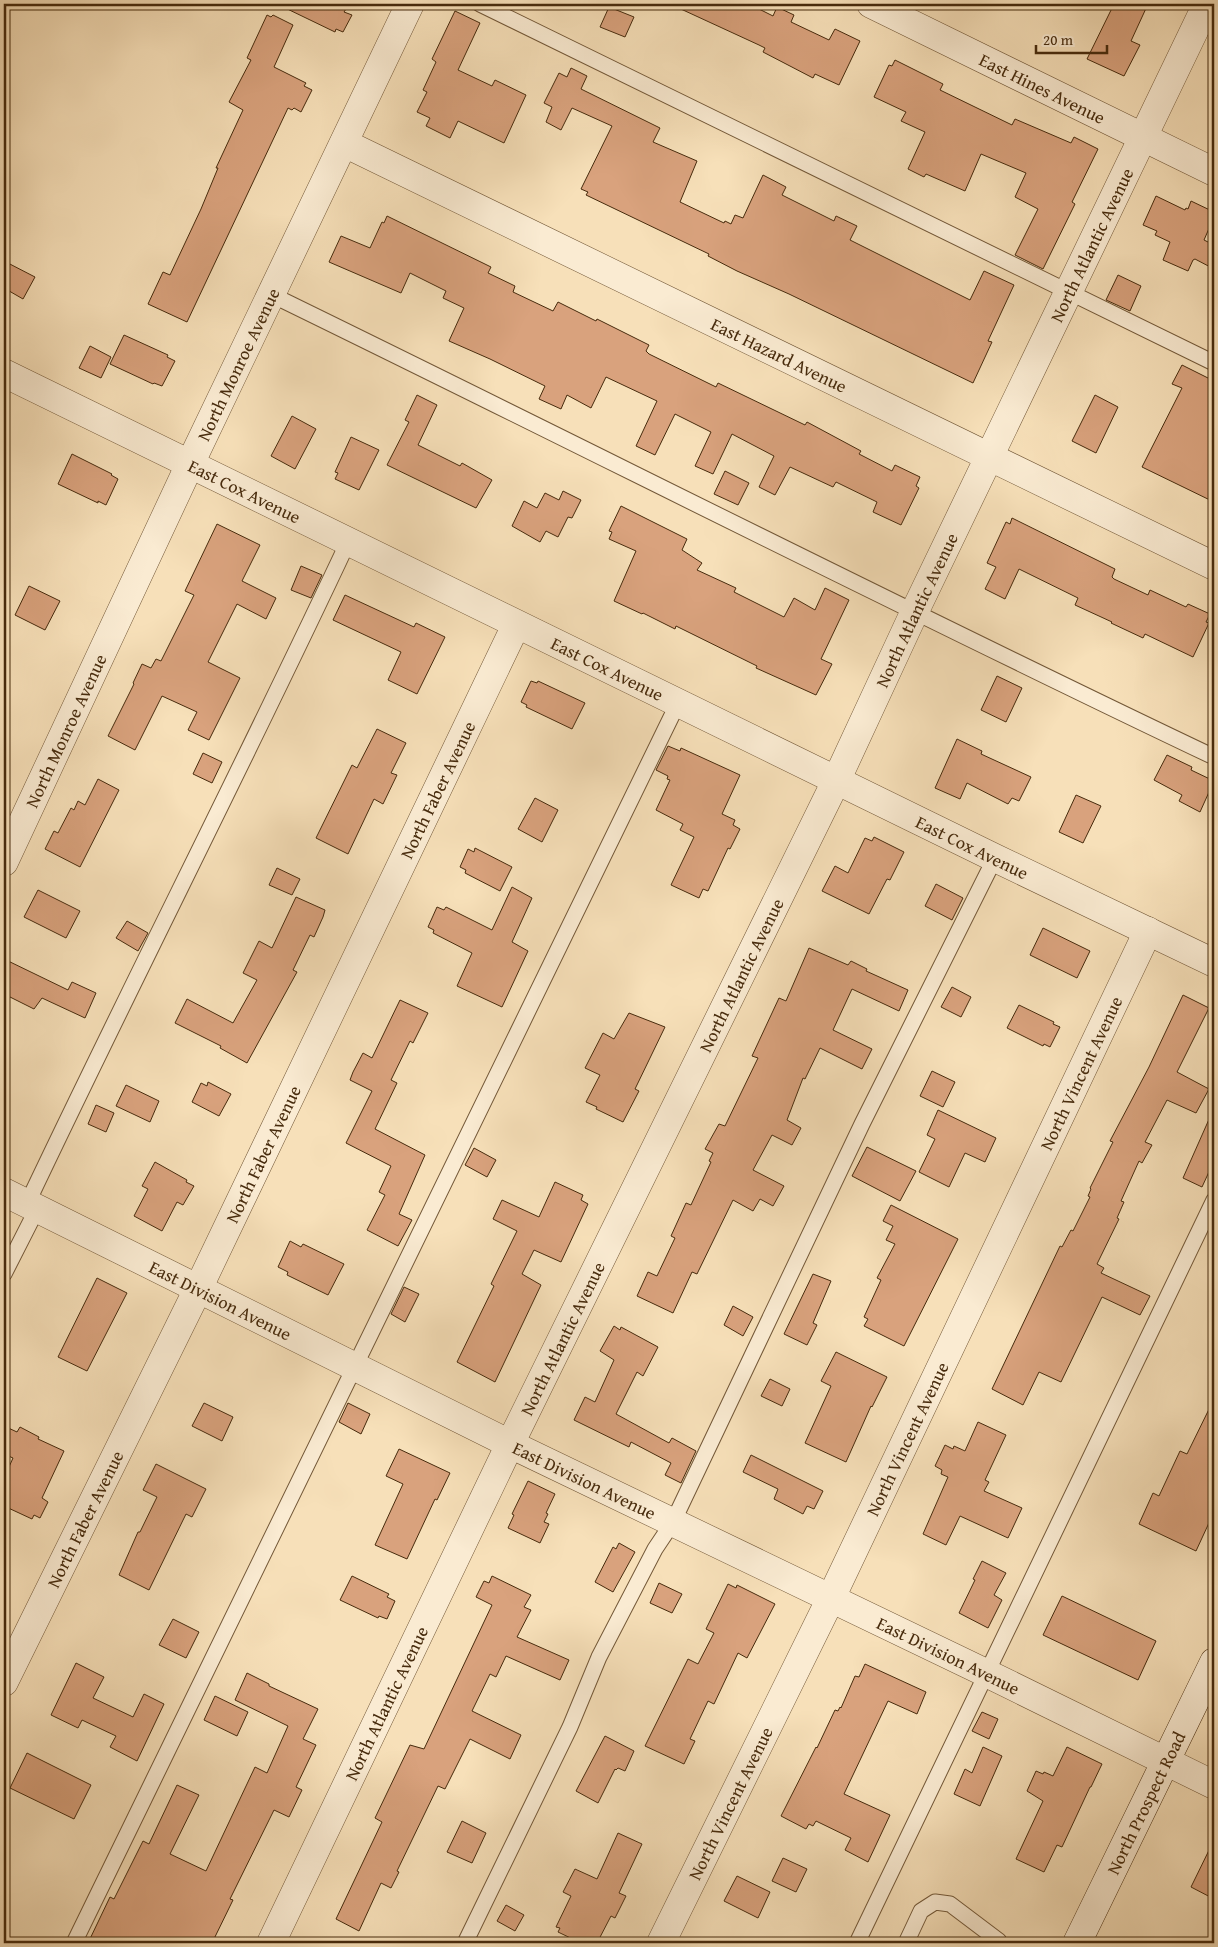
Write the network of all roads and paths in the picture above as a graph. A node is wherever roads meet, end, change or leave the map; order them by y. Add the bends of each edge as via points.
1 (410, 4) edge
2 (480, 4) edge
3 (871, 4) edge
4 (1207, 4) edge
5 (1144, 137) junction
6 (344, 143) junction
7 (1214, 172) edge
8 (1068, 293) junction
9 (272, 295) junction
10 (1214, 363) edge
11 (4, 373) edge
12 (989, 456) junction
13 (190, 464) junction
14 (348, 542) junction
15 (1214, 566) edge
16 (914, 613) junction
17 (516, 625) junction
18 (678, 703) junction
19 (1214, 757) edge
20 (836, 779) junction
21 (995, 858) junction
22 (4, 862) edge
23 (1148, 931) junction
24 (1214, 963) edge
25 (1214, 1200) edge
26 (23, 1202) edge
27 (4, 1274) edge
28 (198, 1289) junction
29 (354, 1366) junction
30 (510, 1444) junction
31 (673, 1522) junction
32 (831, 1598) junction
33 (1214, 1662) edge
34 (986, 1673) junction
35 (4, 1682) edge
36 (1166, 1762) junction
37 (1214, 1785) edge
38 (1000, 1942) edge
39 (74, 1943) edge
40 (271, 1943) edge
41 (465, 1943) edge
42 (661, 1943) edge
43 (857, 1943) edge
44 (906, 1943) edge
45 (1077, 1943) edge

1 - 6 street, North Monroe Avenue
2 - 8 lane
3 - 5 street, East Hines Avenue
4 - 5 street, North Atlantic Avenue
5 - 7 street, East Hines Avenue
5 - 8 street, North Atlantic Avenue
6 - 9 street, North Monroe Avenue
6 - 12 street, East Hazard Avenue
8 - 10 lane
8 - 12 street, North Atlantic Avenue
9 - 13 street, North Monroe Avenue
9 - 16 lane
11 - 13 street, East Cox Avenue
12 - 15 street, East Hazard Avenue
12 - 16 street, North Atlantic Avenue
13 - 14 street, East Cox Avenue
13 - 22 street, North Monroe Avenue
14 - 17 street, East Cox Avenue
14 - 26 lane via 238,773
16 - 19 lane
16 - 20 street, North Atlantic Avenue
17 - 18 street, East Cox Avenue
17 - 28 street, North Faber Avenue
18 - 20 street, East Cox Avenue
18 - 29 lane
20 - 21 street, East Cox Avenue
20 - 30 street, North Atlantic Avenue
21 - 23 street, East Cox Avenue
21 - 31 lane via 862,1124
23 - 24 street, East Cox Avenue
23 - 32 street, North Vincent Avenue
25 - 34 lane
26 - 27 lane
26 - 28 street, East Division Avenue
28 - 29 street, East Division Avenue
28 - 35 street, North Faber Avenue
29 - 30 street, East Division Avenue
29 - 39 lane
30 - 31 street, East Division Avenue
30 - 40 street, North Atlantic Avenue
31 - 32 street, East Division Avenue
31 - 41 lane via 655,1549 599,1657 570,1726
32 - 34 street, East Division Avenue
32 - 42 street, North Vincent Avenue
33 - 36 street, North Prospect Road
34 - 36 street, East Division Avenue
34 - 43 lane
36 - 37 street, East Division Avenue
36 - 45 street, North Prospect Road
38 - 44 lane via 950,1904 935,1902 921,1911

